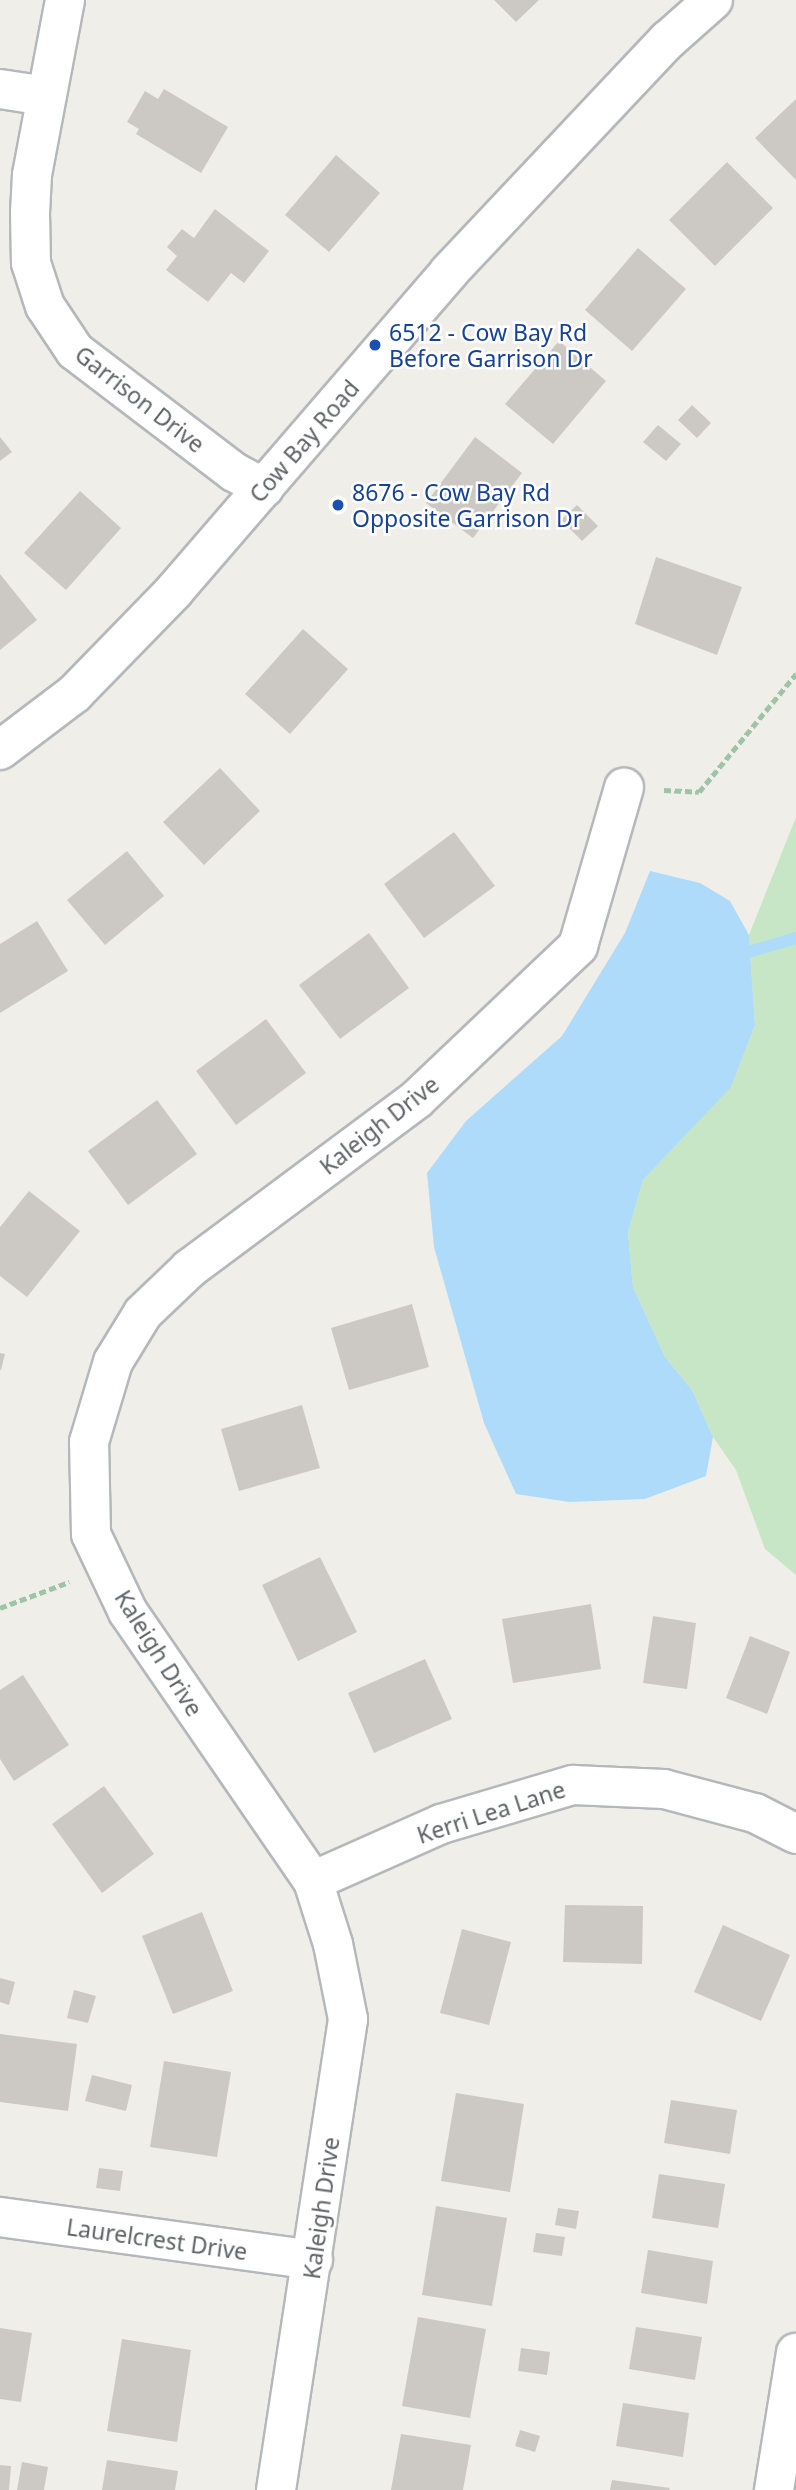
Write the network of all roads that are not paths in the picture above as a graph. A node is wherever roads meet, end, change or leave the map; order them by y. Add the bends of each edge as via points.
1 (65, 0) edge
2 (713, 0) edge
3 (0, 89) edge
4 (46, 96) junction
5 (264, 488) junction
6 (0, 750) edge
7 (624, 788) road end
8 (796, 1834) edge
9 (313, 1881) junction
10 (0, 2217) edge
11 (313, 2260) junction
12 (796, 2353) edge
13 (276, 2490) edge
14 (774, 2490) edge

1 - 4 street, Garrison Drive
2 - 5 street, Cow Bay Road via 668,40 449,272
3 - 4 street
4 - 5 street, Garrison Drive via 32,175 29,236 35,281 45,306 75,351 234,472
5 - 6 street, Cow Bay Road via 74,694
7 - 9 street, Kaleigh Drive via 578,946 417,1099 189,1269 143,1313 120,1345 89,1442 91,1534 128,1612
8 - 9 street, Kerri Lea Lane via 755,1813 664,1789 573,1785 441,1824
9 - 11 street, Kaleigh Drive via 333,1944 348,2019
10 - 11 street, Laurelcrest Drive
11 - 13 street, Kaleigh Drive
12 - 14 street

